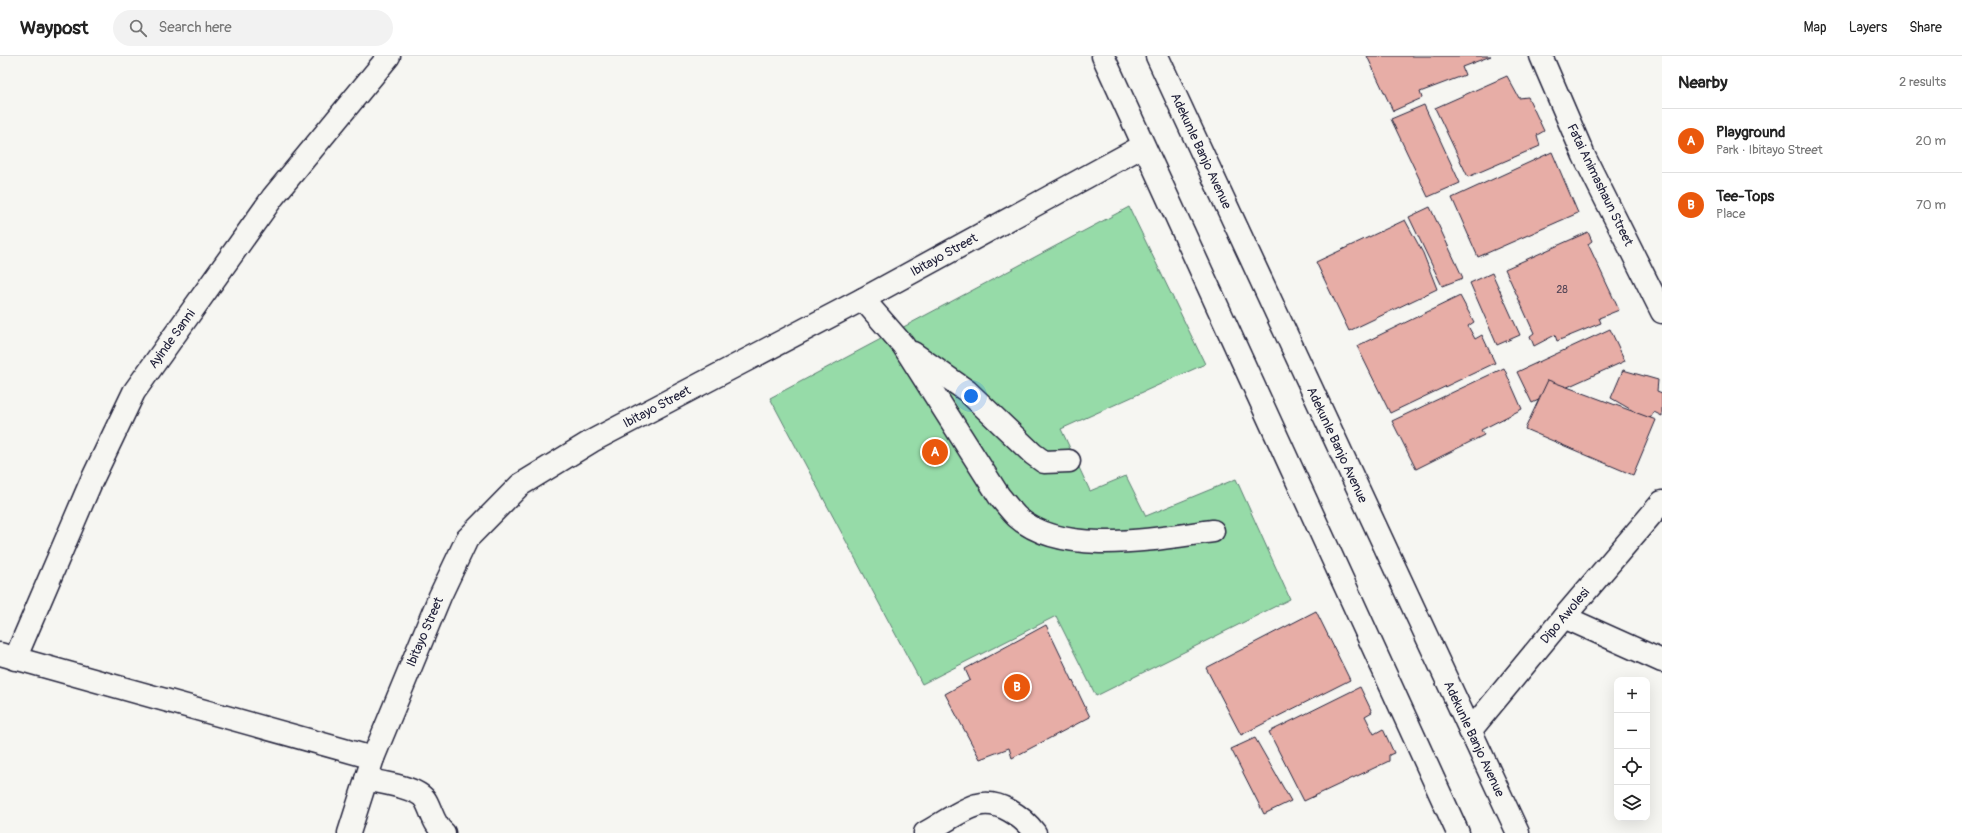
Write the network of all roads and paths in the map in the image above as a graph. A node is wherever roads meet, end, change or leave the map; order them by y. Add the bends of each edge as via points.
1 (389, 56) edge
2 (1103, 56) edge
3 (1157, 56) edge
4 (1541, 56) edge
5 (1143, 146) junction
6 (863, 299) junction
7 (1662, 312) edge
8 (903, 345) junction
9 (1069, 461) dead end
10 (1662, 502) edge
11 (1213, 531) dead end
12 (1564, 617) junction
13 (8, 656) edge
14 (1662, 661) edge
15 (1470, 731) junction
16 (373, 758) junction
17 (366, 779) junction
18 (349, 833) edge
19 (444, 833) edge
20 (925, 833) edge
21 (1035, 833) edge
22 (1458, 833) edge
23 (1518, 833) edge

1 - 13 street, Ayinde Sanni via 273,197 134,392
2 - 5 street
3 - 15 street, Adekunle Banjo Avenue
4 - 7 street, Fatai Animashaun Street via 1584,156
5 - 6 street, Ibitayo Street
5 - 22 street
6 - 8 street
6 - 16 street, Ibitayo Street via 592,441 520,485 467,539 440,596
8 - 9 street via 967,391 1044,462
8 - 11 street via 999,496 1024,521 1059,536 1103,543 1124,543
10 - 12 street, Dipo Awolesi
12 - 14 street
12 - 15 street, Dipo Awolesi
13 - 16 street
15 - 23 street, Adekunle Banjo Avenue
16 - 17 street, Ibitayo Street
17 - 18 street, Ibitayo Street
17 - 19 street via 417,792 425,800 437,825
20 - 21 street via 978,805 999,805 1027,822

